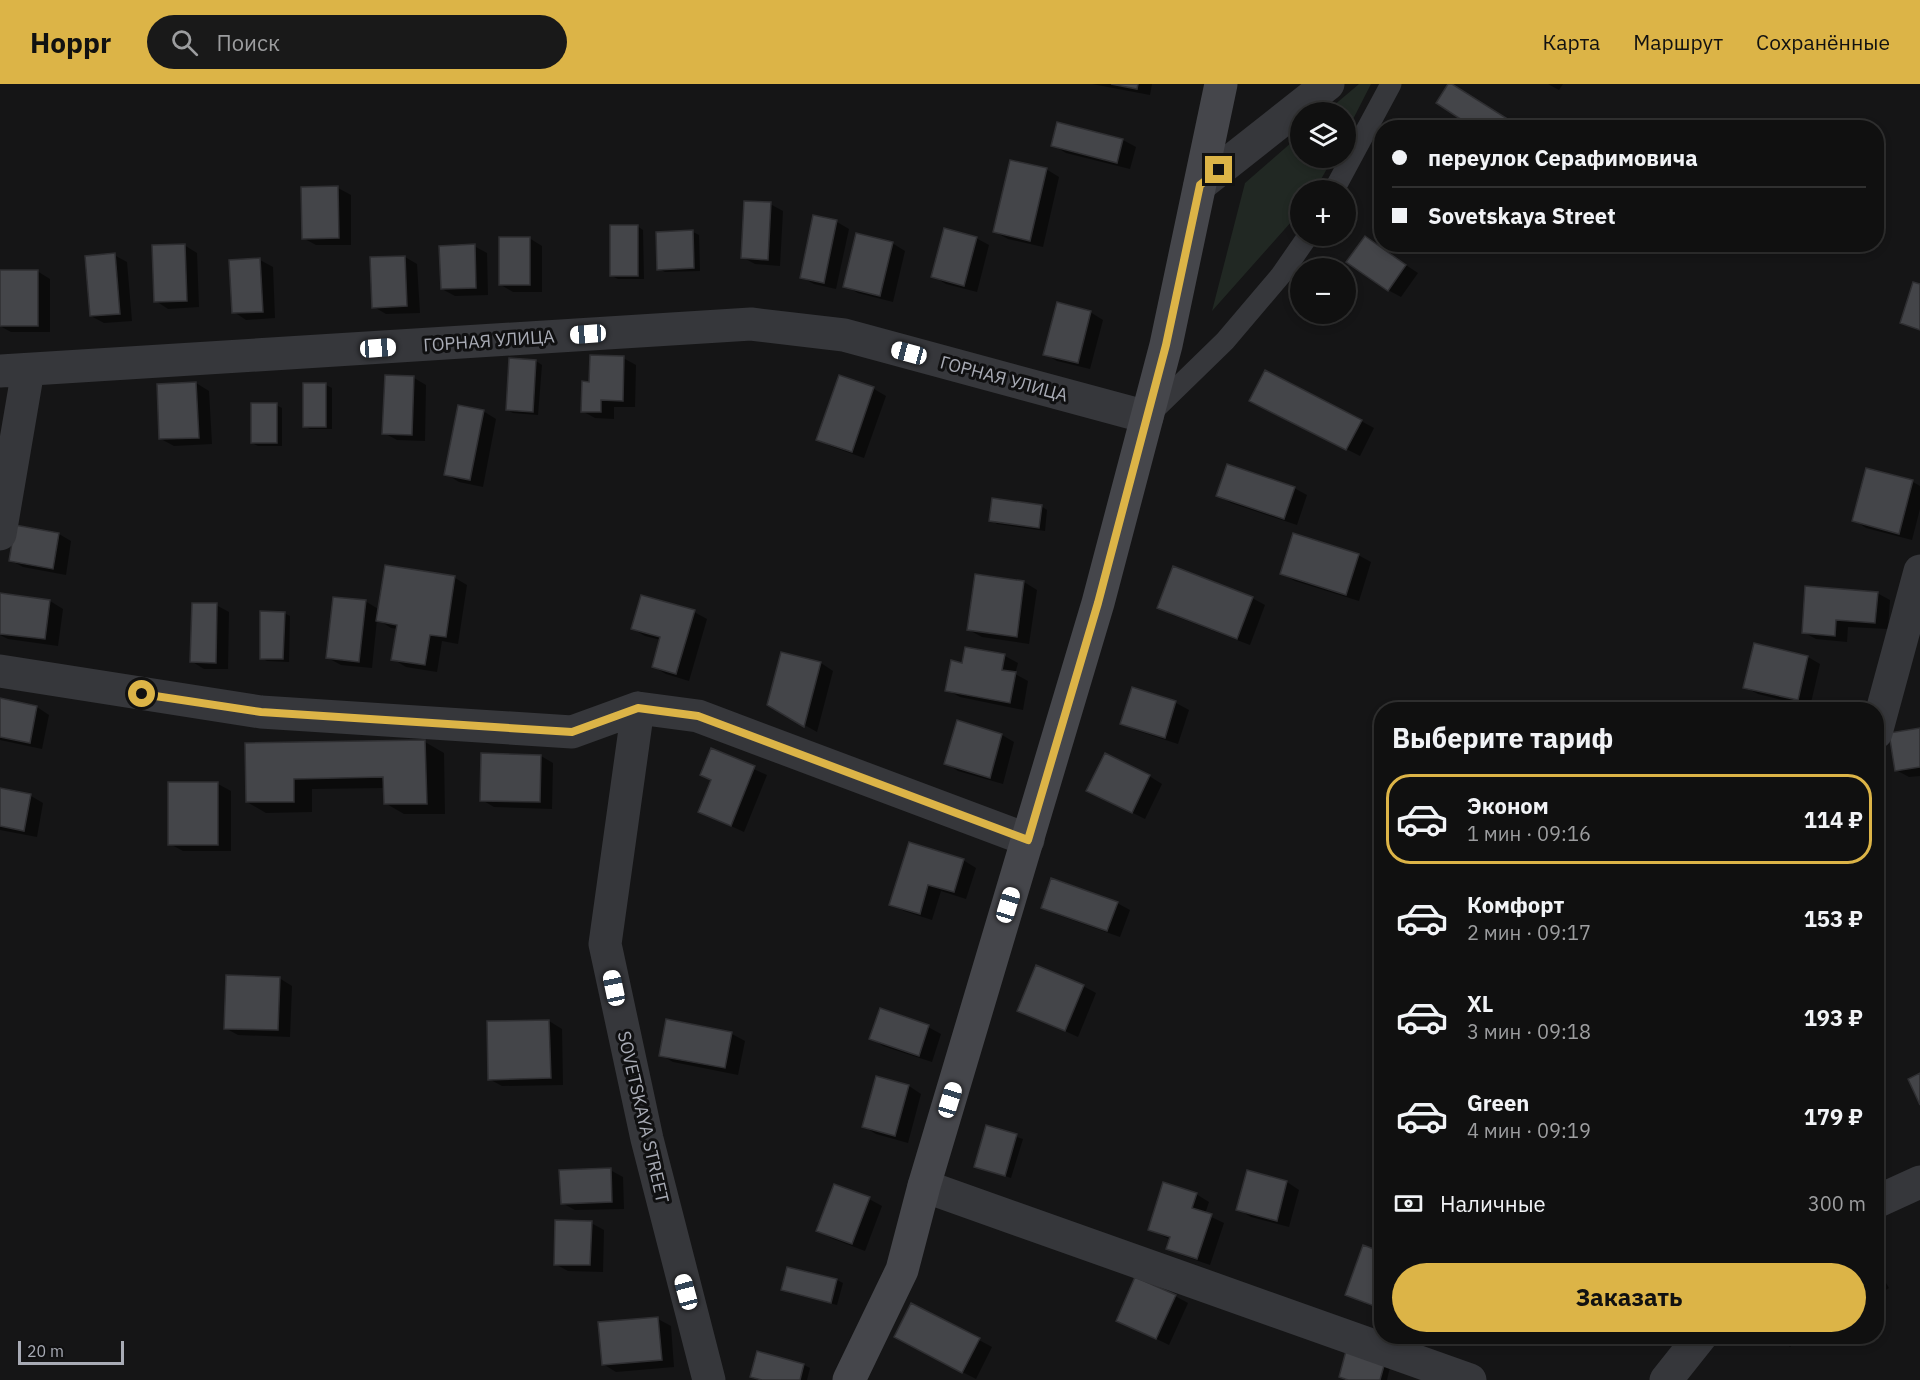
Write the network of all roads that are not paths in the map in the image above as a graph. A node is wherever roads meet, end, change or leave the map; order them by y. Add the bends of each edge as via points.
1 (1221, 84) edge
2 (1328, 84) edge
3 (1391, 84) edge
4 (1339, 180) edge
5 (1200, 185) junction
6 (1301, 246) edge
7 (14, 370) edge
8 (1147, 417) junction
9 (0, 534) edge
10 (1920, 571) edge
11 (0, 671) edge
12 (1884, 704) edge
13 (638, 708) junction
14 (1028, 840) junction
15 (1920, 1182) edge
16 (924, 1186) junction
17 (1884, 1198) edge
18 (1695, 1344) edge
19 (709, 1380) edge
20 (849, 1380) edge
21 (1470, 1380) edge
22 (1666, 1380) edge

1 - 5 street
2 - 5 street
3 - 4 lane
5 - 8 street
6 - 8 lane via 1225,341
7 - 8 street, ГОРНАЯ УЛИЦА via 752,324 844,335
7 - 9 street
8 - 14 street via 1098,603
10 - 12 street
11 - 13 street via 261,712 572,732
13 - 14 street via 698,716
13 - 19 street, SOVETSKAYA STREET via 605,944 646,1139
14 - 16 street
15 - 17 street
16 - 20 street via 902,1270
16 - 21 street
18 - 22 street

